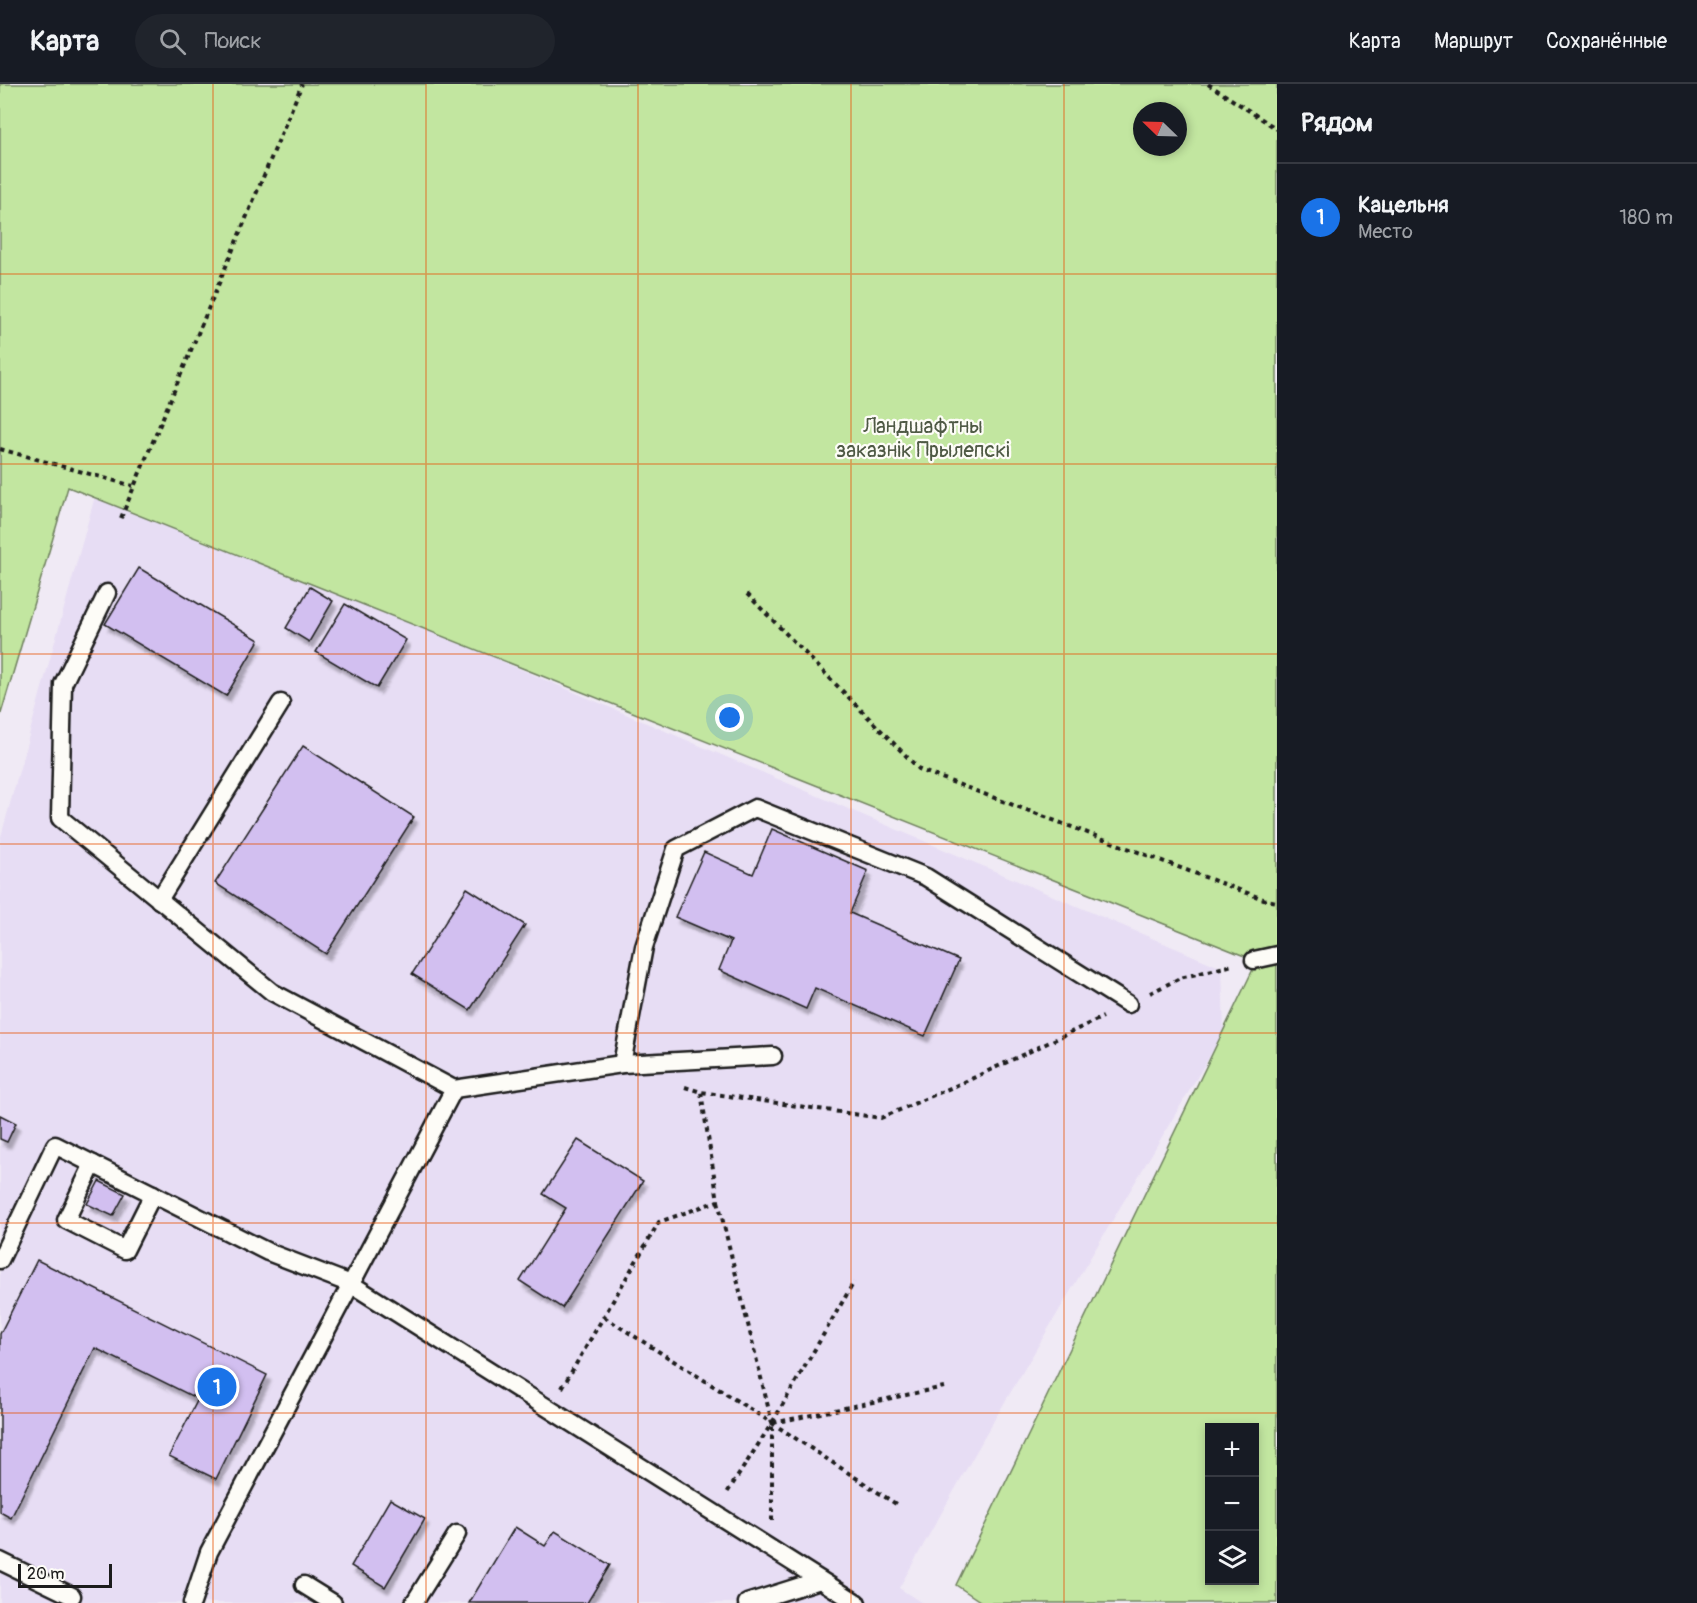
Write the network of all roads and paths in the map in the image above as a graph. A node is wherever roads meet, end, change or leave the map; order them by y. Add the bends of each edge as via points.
1 (302, 84) edge
2 (1208, 84) edge
3 (1277, 129) edge
4 (0, 449) edge
5 (133, 486) junction
6 (120, 518) dead end
7 (107, 593) dead end
8 (747, 594) dead end
9 (281, 703) dead end
10 (159, 900) junction
11 (1277, 902) edge
12 (1277, 955) edge
13 (1254, 960) joint
14 (1128, 1004) junction
15 (773, 1056) dead end
16 (622, 1064) junction
17 (679, 1084) dead end
18 (454, 1089) junction
19 (701, 1092) junction
20 (93, 1164) junction
21 (153, 1194) junction
22 (718, 1201) junction
23 (0, 1260) edge
24 (854, 1282) dead end
25 (351, 1284) junction
26 (604, 1317) junction
27 (944, 1387) dead end
28 (550, 1410) junction
29 (772, 1423) junction
30 (899, 1506) dead end
31 (714, 1513) junction
32 (457, 1534) dead end
33 (772, 1550) junction
34 (0, 1561) edge
35 (820, 1580) junction
36 (304, 1585) dead end
37 (72, 1596) dead end
38 (192, 1603) edge
39 (333, 1603) edge
40 (414, 1603) edge
41 (747, 1603) edge
42 (857, 1603) edge

1 - 5 path
2 - 3 path
4 - 5 path
5 - 6 path
7 - 10 lane via 63,684 60,818
8 - 11 path via 920,770
9 - 10 lane
10 - 18 lane via 272,993
12 - 13 lane
13 - 14 path via 1180,978
14 - 16 lane via 926,876 755,808 676,849 644,947
14 - 19 path via 971,1080 881,1118
15 - 16 lane
16 - 18 lane
17 - 19 path
18 - 25 lane
19 - 22 path
20 - 21 lane
20 - 21 lane via 66,1220 125,1250
20 - 23 lane via 55,1145
21 - 25 lane via 268,1252
22 - 26 path via 659,1222
22 - 29 path
24 - 29 path
25 - 28 lane
25 - 38 lane via 208,1552
26 - 28 path
26 - 29 path
27 - 29 path
28 - 31 lane
29 - 30 path
29 - 31 path
29 - 33 path
31 - 33 lane
32 - 40 lane
33 - 35 lane
34 - 37 lane
35 - 41 lane
35 - 42 lane
36 - 39 lane

